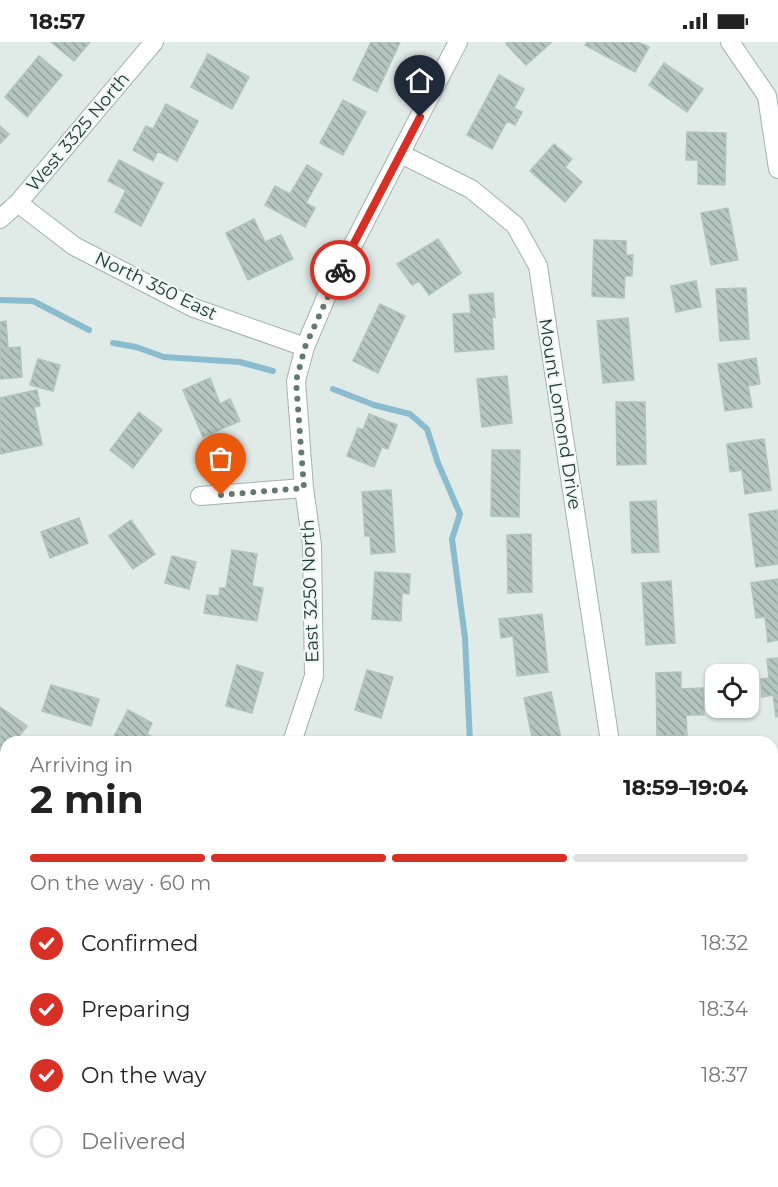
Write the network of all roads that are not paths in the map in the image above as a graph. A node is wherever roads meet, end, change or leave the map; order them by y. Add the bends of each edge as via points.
1 (154, 42) edge
2 (458, 42) edge
3 (730, 42) edge
4 (400, 154) junction
5 (778, 169) edge
6 (18, 203) junction
7 (0, 219) edge
8 (305, 347) junction
9 (304, 488) junction
10 (200, 496) dead end
11 (294, 736) edge
12 (609, 736) edge

1 - 6 street, West 3325 North
2 - 4 street, East 3250 North
3 - 5 street via 767,96
4 - 8 street, East 3250 North
4 - 12 street, Mount Lomond Drive via 471,189 515,225 538,266
6 - 7 street, West 3325 North
6 - 8 street, North 350 East via 74,246 194,308
8 - 9 street, East 3250 North via 296,381
9 - 10 street
9 - 11 street, East 3250 North via 312,545 314,676

